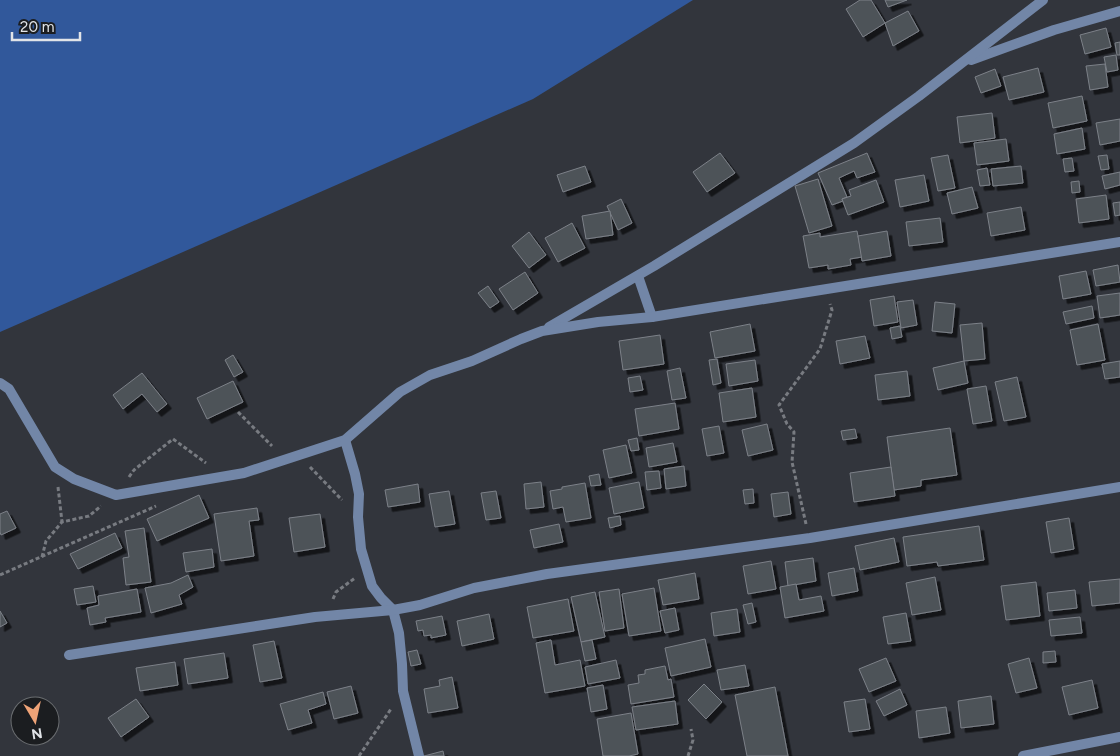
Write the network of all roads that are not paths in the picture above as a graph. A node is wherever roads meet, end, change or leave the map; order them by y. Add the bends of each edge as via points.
1 (1043, 0) edge
2 (1120, 11) edge
3 (961, 64) junction
4 (1120, 242) edge
5 (638, 276) junction
6 (652, 317) junction
7 (542, 331) junction
8 (0, 383) edge
9 (345, 440) junction
10 (1120, 486) edge
11 (393, 610) junction
12 (69, 654) dead end
13 (1120, 737) edge
14 (419, 756) edge
15 (1023, 756) edge

1 - 3 street
2 - 3 street via 1054,30
3 - 5 street via 854,143
4 - 6 street
5 - 6 street
5 - 7 street
6 - 7 street
7 - 9 street via 430,375 400,392
8 - 9 street via 9,389 55,467 74,480 116,495 244,473
9 - 11 street via 359,494 361,550 372,586
10 - 11 street via 810,538 547,574 474,588
11 - 12 street via 326,616
11 - 14 street via 399,633 403,691
13 - 15 street

